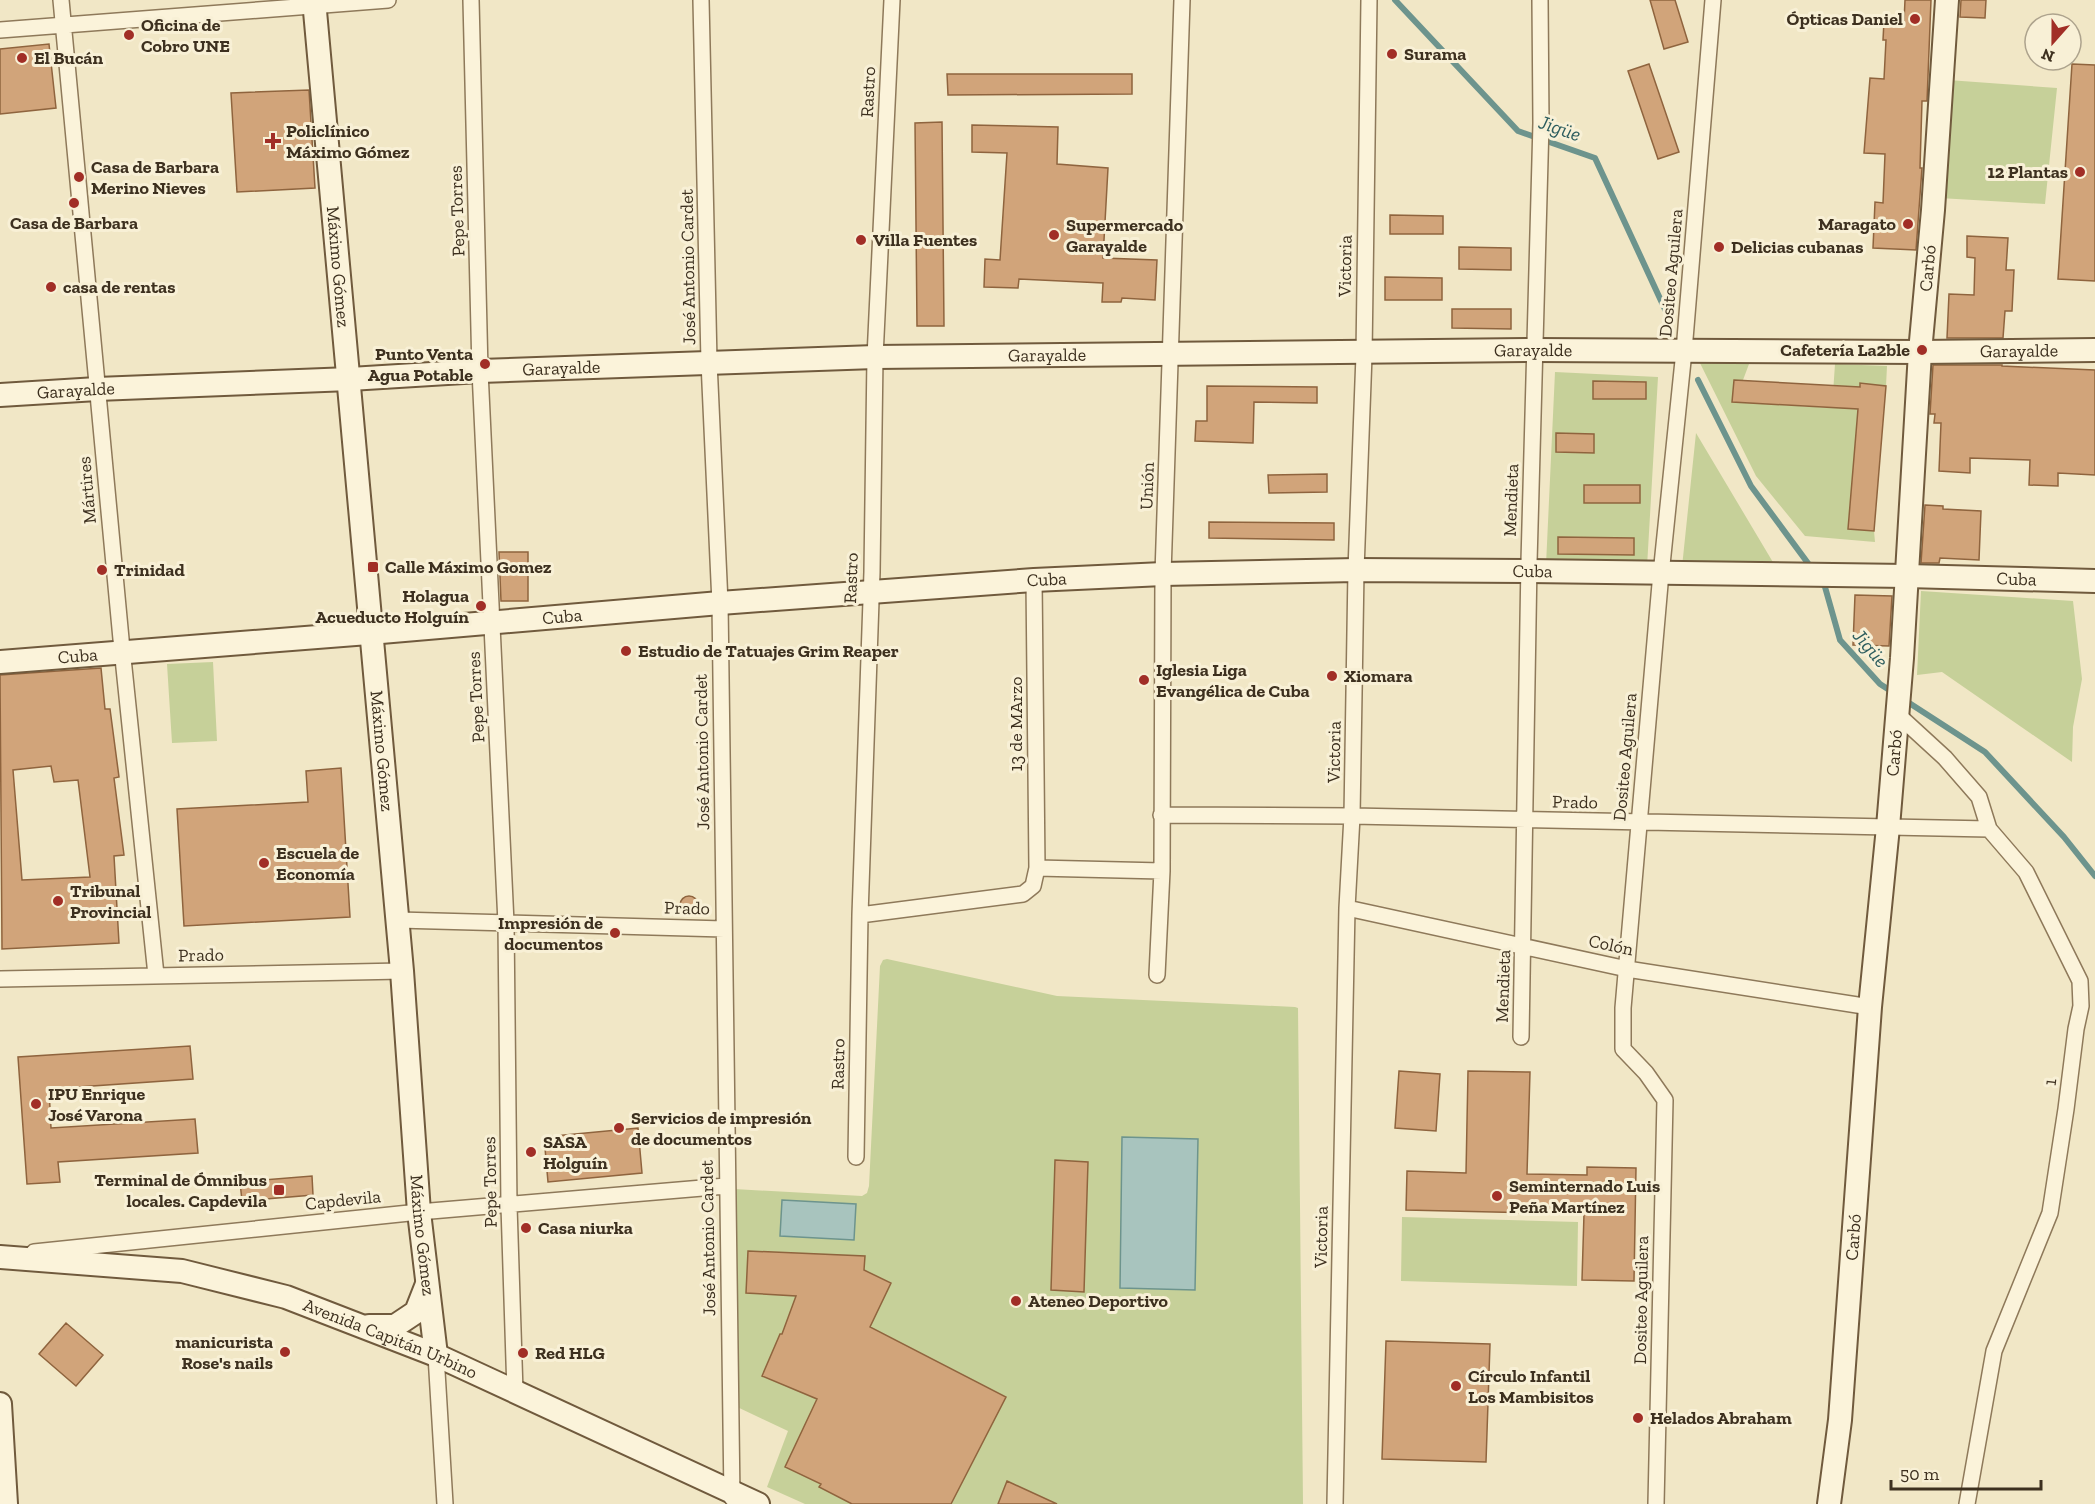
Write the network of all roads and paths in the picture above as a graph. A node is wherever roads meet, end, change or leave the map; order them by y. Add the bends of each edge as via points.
1 (61, 0) edge
2 (388, 0) edge
3 (471, 0) edge
4 (701, 0) edge
5 (892, 0) edge
6 (1182, 0) edge
7 (1369, 0) edge
8 (1540, 0) edge
9 (1713, 0) edge
10 (1947, 0) edge
11 (315, 3) edge
12 (63, 26) junction
13 (0, 30) edge
14 (1535, 350) junction
15 (2095, 350) edge
16 (1684, 351) junction
17 (1364, 352) junction
18 (1920, 352) junction
19 (1172, 354) junction
20 (875, 357) junction
21 (709, 362) junction
22 (480, 372) junction
23 (350, 379) junction
24 (97, 389) junction
25 (0, 395) edge
26 (1356, 570) junction
27 (1529, 571) junction
28 (1163, 574) junction
29 (1661, 574) junction
30 (1906, 576) junction
31 (1034, 580) junction
32 (2095, 581) edge
33 (870, 593) junction
34 (720, 603) junction
35 (492, 622) junction
36 (371, 633) junction
37 (123, 652) junction
38 (0, 662) edge
39 (1897, 714) junction
40 (1161, 815) junction
41 (1353, 816) junction
42 (1524, 821) junction
43 (1639, 823) junction
44 (1888, 827) junction
45 (1989, 829) junction
46 (1037, 868) junction
47 (1161, 871) junction
48 (1347, 908) junction
49 (860, 915) junction
50 (398, 920) junction
51 (506, 923) junction
52 (724, 929) junction
53 (1524, 946) junction
54 (1627, 969) junction
55 (402, 971) junction
56 (156, 975) junction
57 (1157, 975) dead end
58 (0, 979) edge
59 (2088, 1006) edge
60 (1870, 1007) junction
61 (1521, 1037) dead end
62 (856, 1157) dead end
63 (726, 1186) junction
64 (509, 1206) junction
65 (419, 1212) junction
66 (0, 1256) edge
67 (427, 1281) junction
68 (362, 1326) junction
69 (436, 1355) junction
70 (515, 1392) junction
71 (0, 1404) edge
72 (2, 1466) edge
73 (732, 1498) edge
74 (6, 1504) edge
75 (445, 1504) edge
76 (758, 1504) edge
77 (1335, 1504) edge
78 (1656, 1504) edge
79 (1829, 1504) edge
80 (1967, 1504) edge

1 - 12 street, Mártires
2 - 11 street
3 - 22 street, Pepe Torres
4 - 21 street, José Antonio Cardet
5 - 20 street, Rastro
6 - 19 street, Unión
7 - 17 street, Victoria
8 - 14 street, Mendieta
9 - 16 street, Dositeo Aguilera
10 - 18 street, Carbó
11 - 12 street
11 - 23 street, Máximo Gómez
12 - 13 street
12 - 24 street, Mártires
14 - 16 street, Garayalde
14 - 17 street, Garayalde
14 - 27 street, Mendieta
15 - 18 street, Garayalde
16 - 18 street, Garayalde
16 - 29 street, Dositeo Aguilera
17 - 19 street, Garayalde
17 - 26 street, Victoria
18 - 30 street, Carbó
19 - 20 street, Garayalde
19 - 28 street, Unión
20 - 21 street, Garayalde
20 - 33 street, Rastro
21 - 22 street, Garayalde
21 - 34 street, José Antonio Cardet
22 - 23 street, Garayalde
22 - 35 street, Pepe Torres
23 - 24 street, Garayalde
23 - 36 street, Máximo Gómez
24 - 25 street, Garayalde
24 - 37 street, Mártires
26 - 27 street, Cuba
26 - 28 street, Cuba
26 - 41 street, Victoria
27 - 29 street, Cuba
27 - 42 street, Mendieta
28 - 31 street, Cuba
28 - 40 street, Unión
29 - 30 street, Cuba
29 - 43 street, Dositeo Aguilera
30 - 32 street, Cuba
30 - 39 street, Carbó
31 - 33 street, Cuba
31 - 46 street, 13 de MArzo
33 - 34 street, Cuba
33 - 49 street, Rastro
34 - 35 street, Cuba
34 - 52 street, José Antonio Cardet
35 - 36 street, Cuba
35 - 51 street, Pepe Torres
36 - 37 street, Cuba
36 - 50 street, Máximo Gómez
37 - 38 street, Cuba
37 - 56 street, Mártires
39 - 44 street, Carbó
39 - 45 street, 1 via 1945,758 1979,797
40 - 41 street, Prado
40 - 47 street, Unión
41 - 42 street, Prado
41 - 48 street, Victoria
42 - 43 street, Prado
42 - 53 street, Mendieta
43 - 44 street, Prado
43 - 54 street, Dositeo Aguilera
44 - 45 street, Prado
44 - 60 street, Carbó
45 - 59 street, 1 via 2026,872 2080,981
46 - 47 street
46 - 49 street via 1033,886 1023,894
47 - 57 street, Unión
48 - 53 street, Colón
48 - 77 street, Victoria
49 - 62 street, Rastro
50 - 51 street, Prado
50 - 55 street, Máximo Gómez
51 - 52 street, Prado
51 - 64 street, Pepe Torres
52 - 63 street, José Antonio Cardet
53 - 54 street, Colón
53 - 61 street, Mendieta
54 - 60 street, Colón
54 - 78 street, Dositeo Aguilera via 1623,1049 1665,1100
55 - 56 street, Prado
55 - 65 street, Máximo Gómez
56 - 58 street, Prado
59 - 80 street, 1 via 2076,1029 2050,1213 1994,1351
60 - 79 street, Carbó via 1839,1420
63 - 64 street, Capdevila
63 - 73 street, José Antonio Cardet
64 - 65 street, Capdevila
64 - 70 street, Pepe Torres
65 - 66 street, Capdevila
65 - 67 street, Máximo Gómez
66 - 68 street, Avenida Capitán Urbino via 182,1271 286,1297
67 - 68 street via 416,1312 395,1326
67 - 69 street, Máximo Gómez
68 - 69 street, Avenida Capitán Urbino
69 - 70 street, Avenida Capitán Urbino
69 - 75 street, Máximo Gómez
70 - 73 street, Avenida Capitán Urbino
71 - 72 street
72 - 74 street
73 - 76 street, Avenida Capitán Urbino

